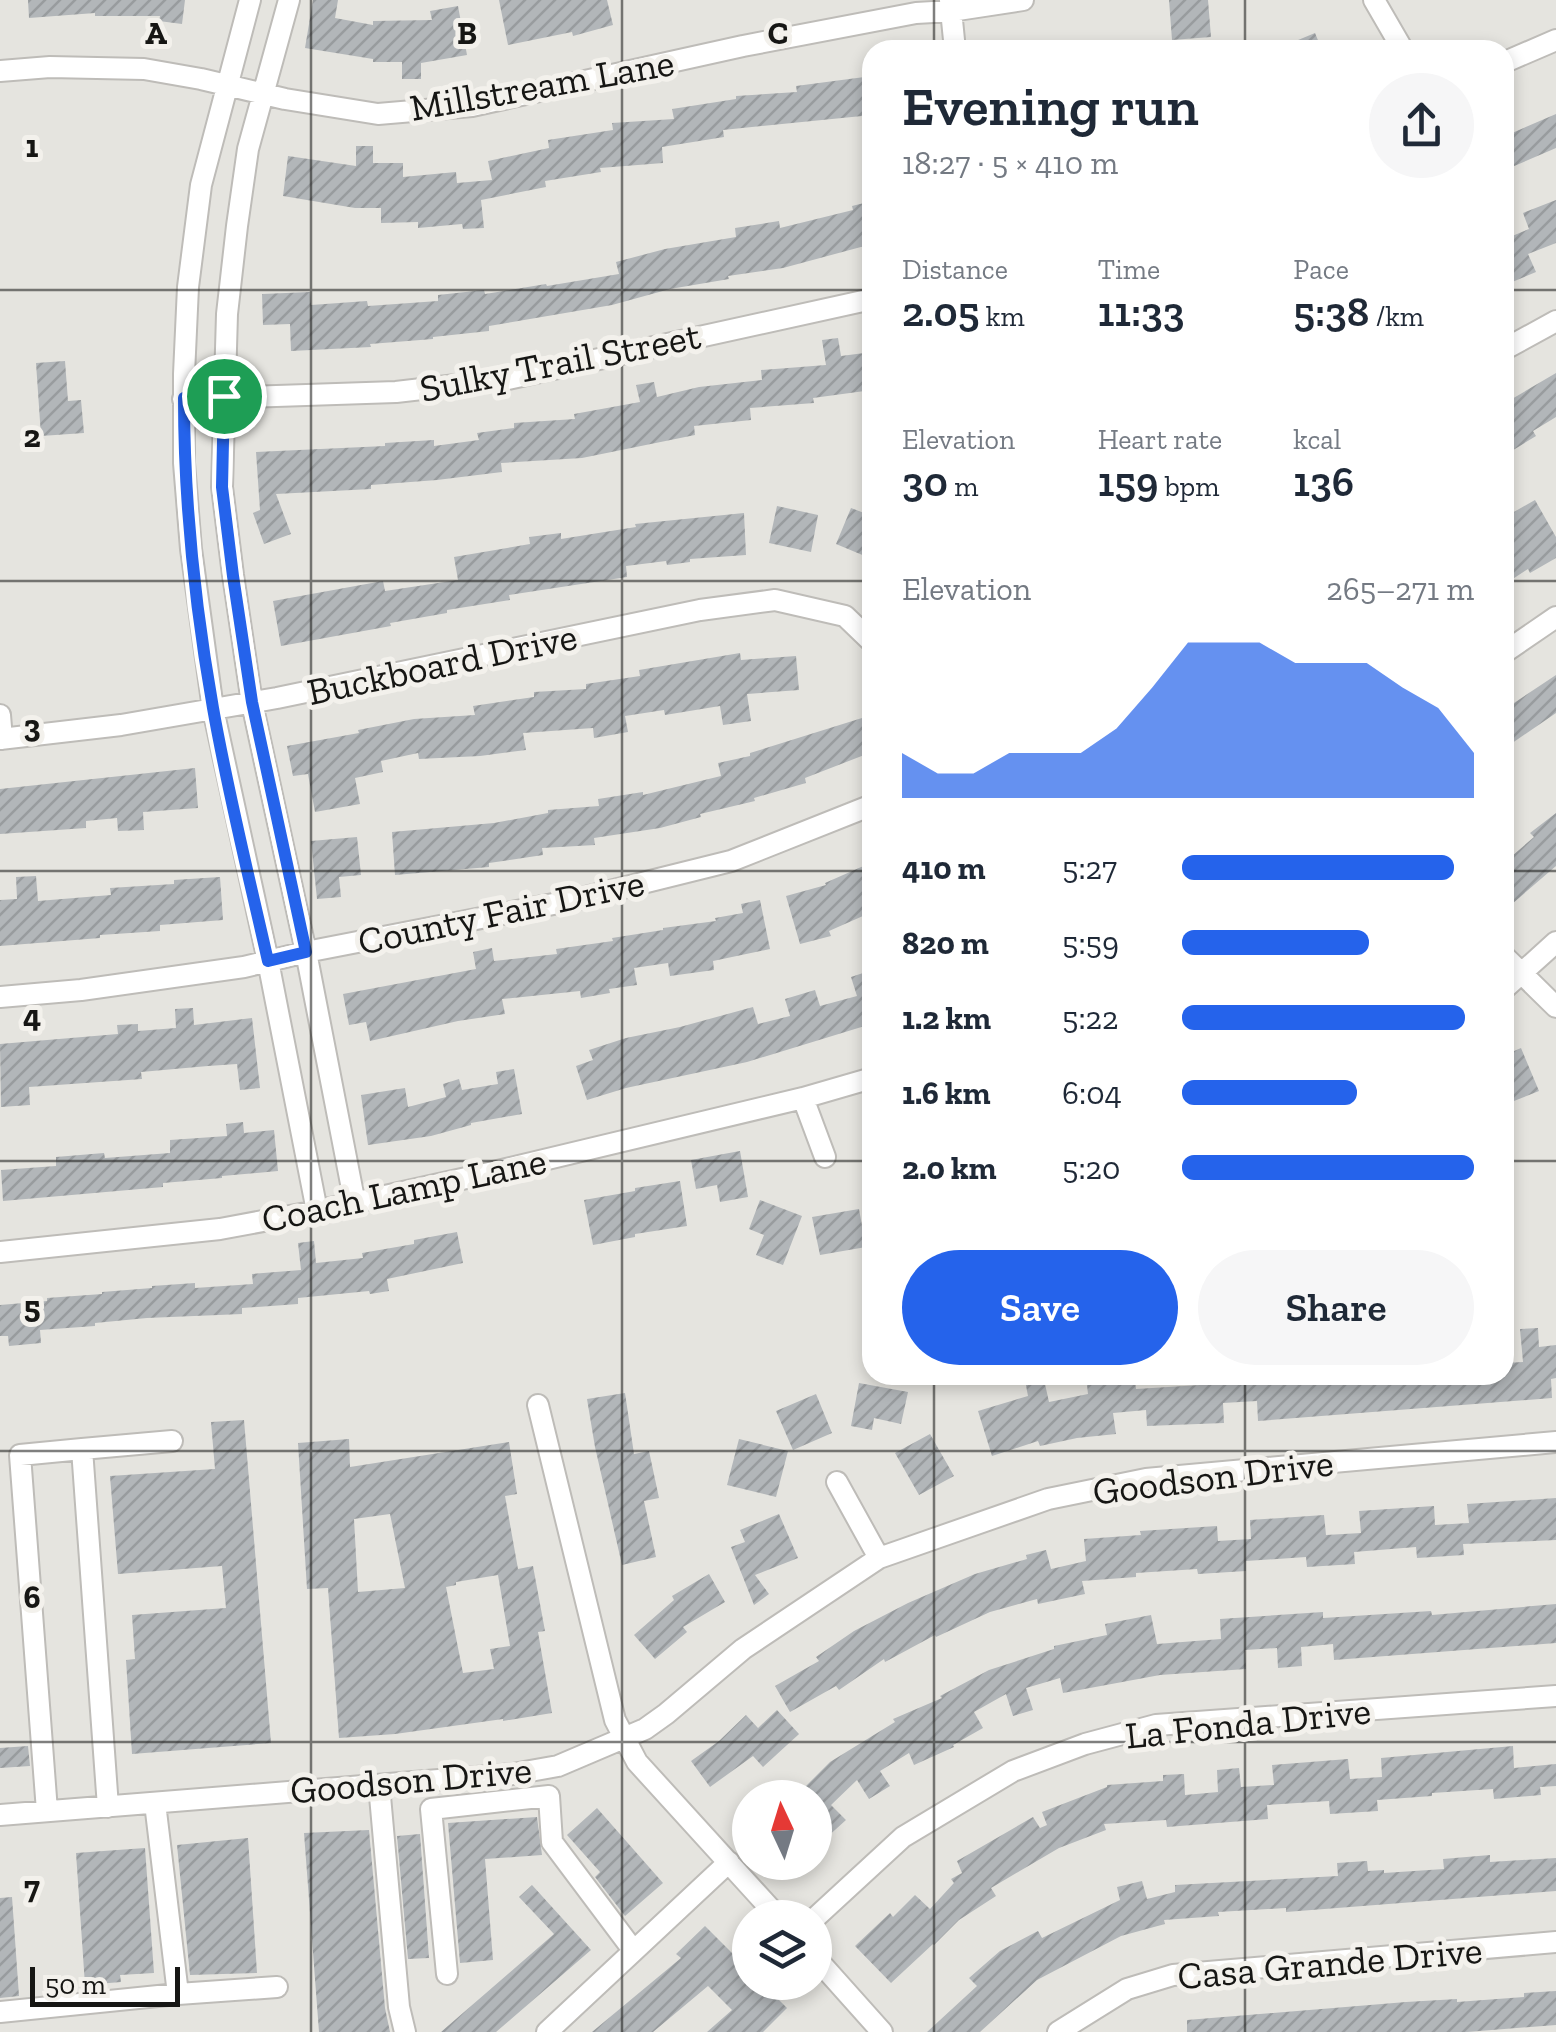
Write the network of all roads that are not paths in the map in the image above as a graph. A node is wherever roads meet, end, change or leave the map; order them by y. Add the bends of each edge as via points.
1 (250, 0) edge
2 (290, 0) edge
3 (1023, 0) edge
4 (1374, 0) edge
5 (951, 5) edge
6 (953, 40) edge
7 (1397, 40) edge
8 (1556, 40) edge
9 (1514, 58) edge
10 (0, 70) edge
11 (226, 85) junction
12 (263, 94) junction
13 (862, 301) edge
14 (1556, 321) edge
15 (1514, 344) edge
16 (224, 396) junction
17 (184, 398) junction
18 (1556, 617) edge
19 (862, 632) edge
20 (1514, 646) edge
21 (252, 702) junction
22 (213, 709) junction
23 (0, 715) edge
24 (1, 739) edge
25 (862, 809) edge
26 (1556, 942) edge
27 (306, 952) junction
28 (268, 961) junction
29 (1514, 979) edge
30 (1514, 981) edge
31 (0, 996) edge
32 (1556, 1007) edge
33 (862, 1081) edge
34 (803, 1098) junction
35 (824, 1157) dead end
36 (355, 1204) junction
37 (317, 1211) junction
38 (0, 1252) edge
39 (538, 1405) dead end
40 (172, 1442) dead end
41 (1556, 1442) edge
42 (82, 1450) junction
43 (10, 1455) edge
44 (837, 1482) dead end
45 (879, 1558) junction
46 (1556, 1696) edge
47 (623, 1739) junction
48 (379, 1785) junction
49 (155, 1803) junction
50 (108, 1806) junction
51 (47, 1811) junction
52 (0, 1815) edge
53 (729, 1862) junction
54 (763, 1900) edge
55 (832, 1903) edge
56 (1556, 1942) edge
57 (633, 1950) junction
58 (447, 1974) dead end
59 (832, 1977) edge
60 (276, 1987) dead end
61 (178, 1994) junction
62 (0, 2012) edge
63 (404, 2032) edge
64 (547, 2032) edge
65 (882, 2032) edge
66 (1058, 2032) edge

1 - 11 street
2 - 12 street
3 - 5 street, Millstream Lane
4 - 7 street
5 - 6 street
5 - 12 street, Millstream Lane via 472,106 378,114
8 - 9 street
10 - 11 street, Millstream Lane via 144,68
11 - 12 street, Millstream Lane
11 - 17 street via 201,186
12 - 16 street via 237,226
13 - 16 street, Sulky Trail Street via 508,379 396,392
14 - 15 street
16 - 17 street, Sulky Trail Street
16 - 21 street via 222,487
17 - 22 street via 191,550
18 - 20 street
19 - 21 street, Buckboard Drive via 845,616 774,600
21 - 22 street, Buckboard Drive
21 - 27 street
22 - 24 street, Buckboard Drive
22 - 28 street
23 - 24 street
25 - 27 street, County Fair Drive via 714,866
26 - 29 street
27 - 28 street, County Fair Drive
27 - 36 street
28 - 31 street, County Fair Drive
28 - 37 street
30 - 32 street
33 - 34 street, Coach Lamp Lane
34 - 35 street
34 - 36 street, Coach Lamp Lane
36 - 37 street, Coach Lamp Lane
37 - 38 street, Coach Lamp Lane via 220,1229
39 - 47 street
40 - 42 street
41 - 45 street, Goodson Drive via 1146,1479 1048,1499
42 - 43 street
42 - 50 street
43 - 51 street
44 - 45 street
45 - 47 street, Goodson Drive via 743,1649 656,1722
46 - 55 street, La Fonda Drive via 1156,1725 1085,1744 1013,1770 904,1838
47 - 48 street, Goodson Drive via 558,1766
47 - 53 street
48 - 49 street, Goodson Drive
48 - 63 street
49 - 50 street, Goodson Drive
49 - 61 street
50 - 51 street, Goodson Drive
51 - 52 street, Goodson Drive
53 - 54 street
53 - 57 street
56 - 66 street, Casa Grande Drive via 1173,1975 1127,1988
57 - 58 street via 552,1842 549,1796 431,1809
57 - 64 street
59 - 65 street
60 - 61 street
61 - 62 street

